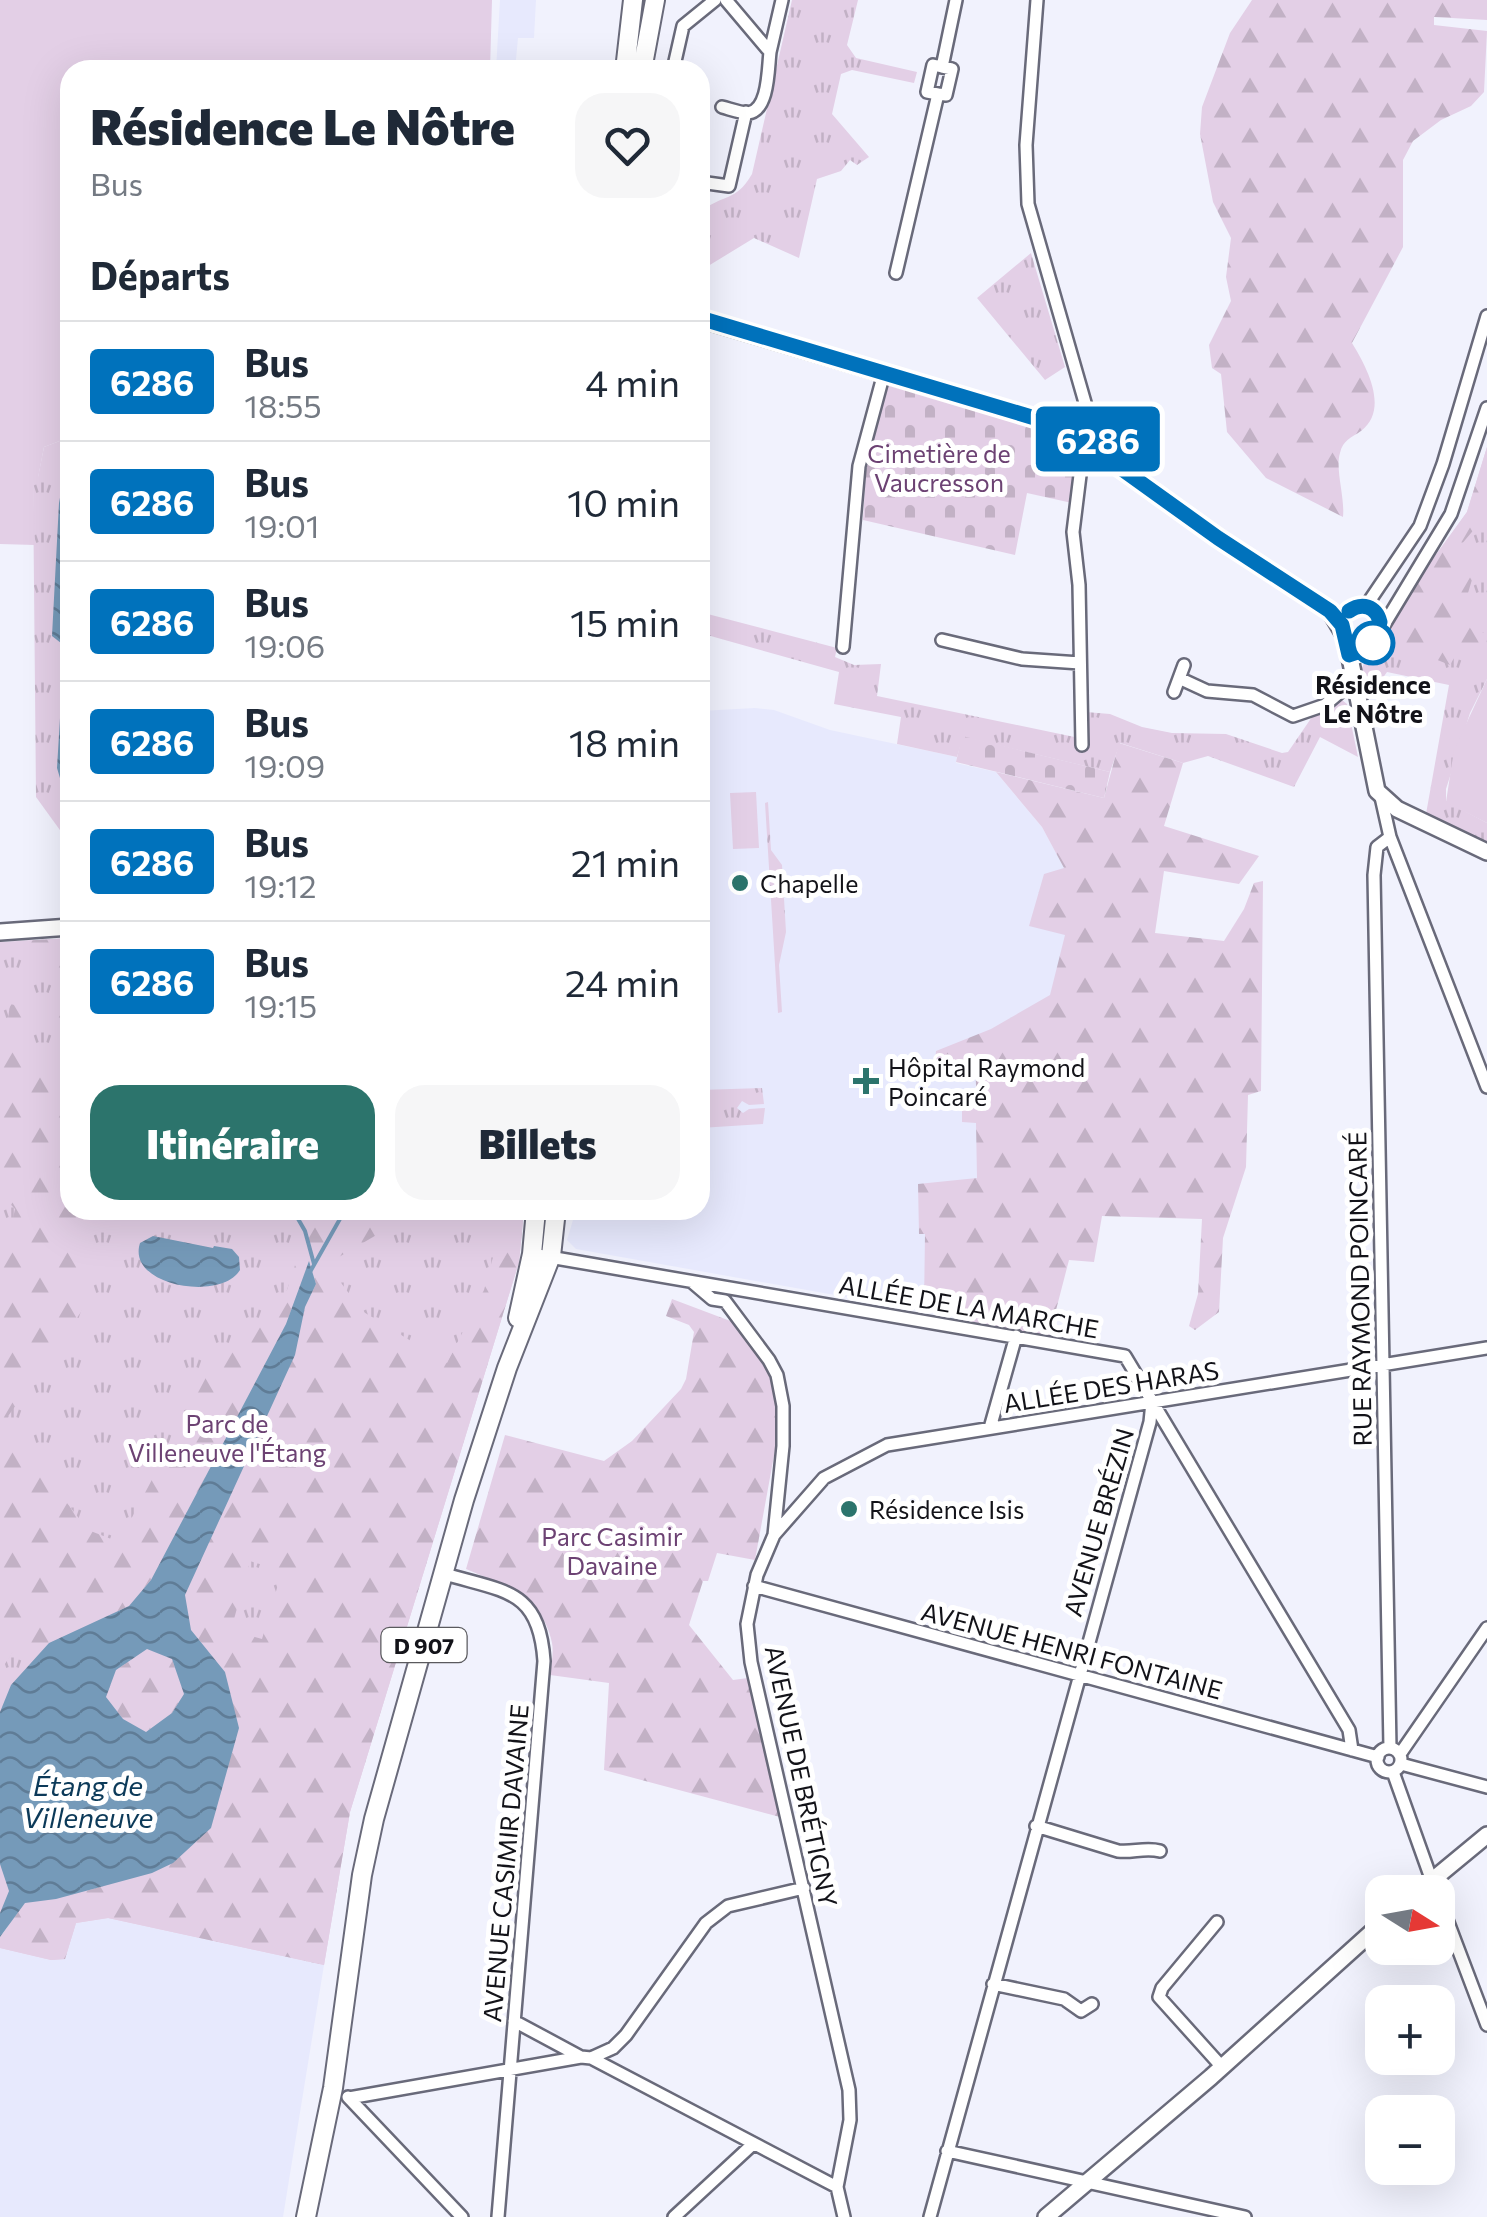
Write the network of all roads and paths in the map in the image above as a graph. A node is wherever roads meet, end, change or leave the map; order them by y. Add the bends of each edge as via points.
1 (633, 0) edge
2 (655, 0) edge
3 (715, 0) edge
4 (726, 0) edge
5 (782, 0) edge
6 (956, 0) edge
7 (1037, 0) edge
8 (770, 52) junction
9 (626, 60) edge
10 (644, 60) edge
11 (675, 60) edge
12 (722, 107) dead end
13 (746, 112) junction
14 (710, 183) edge
15 (896, 272) dead end
16 (1487, 316) edge
17 (710, 322) edge
18 (884, 373) junction
19 (1487, 408) edge
20 (1088, 413) junction
21 (1100, 444) junction
22 (1366, 606) junction
23 (1337, 620) junction
24 (1378, 633) junction
25 (942, 640) dead end
26 (843, 647) dead end
27 (1349, 655) junction
28 (1080, 663) junction
29 (1353, 681) junction
30 (1174, 692) dead end
31 (1082, 745) dead end
32 (1380, 796) junction
33 (1390, 836) junction
34 (1487, 852) edge
35 (60, 928) edge
36 (0, 932) edge
37 (1487, 1087) edge
38 (537, 1220) edge
39 (553, 1220) edge
40 (541, 1255) junction
41 (692, 1282) junction
42 (730, 1287) junction
43 (725, 1301) junction
44 (1016, 1336) junction
45 (1487, 1348) edge
46 (1384, 1365) junction
47 (1152, 1402) junction
48 (990, 1428) junction
49 (774, 1534) junction
50 (445, 1574) junction
51 (754, 1586) junction
52 (1487, 1628) edge
53 (1078, 1675) junction
54 (1352, 1750) junction
55 (1378, 1757) junction
56 (1396, 1760) junction
57 (1487, 1787) edge
58 (1036, 1826) junction
59 (1487, 1834) edge
60 (1160, 1851) dead end
61 (1430, 1875) edge
62 (1449, 1875) edge
63 (804, 1888) junction
64 (1217, 1922) dead end
65 (1365, 1937) edge
66 (1455, 1942) edge
67 (993, 1984) junction
68 (1092, 2004) dead end
69 (514, 2021) junction
70 (1487, 2024) edge
71 (586, 2058) junction
72 (1222, 2067) junction
73 (511, 2071) junction
74 (341, 2093) junction
75 (753, 2144) junction
76 (946, 2151) junction
77 (1086, 2182) junction
78 (837, 2188) junction
79 (306, 2217) edge
80 (462, 2217) edge
81 (498, 2217) edge
82 (674, 2217) edge
83 (844, 2217) edge
84 (930, 2217) edge
85 (1046, 2217) edge
86 (1245, 2217) edge

1 - 9 main road
2 - 10 main road
3 - 11 street via 683,26
4 - 8 street
5 - 8 street
6 - 15 street via 942,67 952,69 946,95 938,94
7 - 20 street via 1028,204
8 - 13 street via 762,101
12 - 13 street
13 - 14 street via 729,186
16 - 22 street via 1420,526
17 - 18 street
18 - 20 street via 1048,422
18 - 26 street via 860,466
19 - 24 street via 1452,514
20 - 21 street
21 - 23 street via 1133,478
21 - 28 street via 1082,460 1074,523
22 - 23 street
22 - 24 street via 1380,619
23 - 27 street
24 - 27 street via 1370,648
25 - 28 street via 1022,660
27 - 29 street
28 - 31 street
29 - 30 street via 1325,705 1293,716 1253,695 1206,691 1182,672
29 - 32 street
32 - 33 street
32 - 34 street
33 - 37 street
33 - 46 street, RUE RAYMOND POINCARÉ via 1376,847 1374,860
35 - 36 street
38 - 40 main road, D 907
39 - 40 main road, D 907
40 - 41 street, ALLÉE DE LA MARCHE
40 - 50 main road, D 907
41 - 42 street, ALLÉE DE LA MARCHE
41 - 43 street, AVENUE DE BRÉTIGNY
42 - 43 street
42 - 44 street, ALLÉE DE LA MARCHE
43 - 49 street, AVENUE DE BRÉTIGNY via 768,1360 783,1406
44 - 47 street, ALLÉE DE LA MARCHE via 1125,1356
44 - 48 street
45 - 46 street, ALLÉE DES HARAS
46 - 47 street, ALLÉE DES HARAS
46 - 56 street, RUE RAYMOND POINCARÉ
47 - 48 street, ALLÉE DES HARAS
47 - 53 street, AVENUE BRÉZIN
47 - 54 street, ALLÉE DE LA MARCHE via 1350,1730
48 - 49 street, ALLÉE DES HARAS via 866,1454 824,1478
49 - 51 street, AVENUE DE BRÉTIGNY
50 - 69 street, AVENUE CASIMIR DAVAINE via 512,1594 532,1610 542,1634
50 - 74 main road, D 907 via 362,1875
51 - 53 street, AVENUE HENRI FONTAINE
51 - 63 street, AVENUE DE BRÉTIGNY via 751,1662
52 - 56 street
53 - 54 street, AVENUE HENRI FONTAINE
53 - 58 street, AVENUE BRÉZIN
54 - 55 street, AVENUE HENRI FONTAINE
55 - 56 street via 1382,1751
55 - 56 street via 1382,1770
56 - 57 street
56 - 61 street, RUE RAYMOND POINCARÉ
58 - 60 street via 1118,1851
58 - 67 street, AVENUE BRÉZIN
59 - 62 street
63 - 71 street via 728,1906 706,1923 626,2035
63 - 78 street, AVENUE DE BRÉTIGNY via 849,2090
64 - 72 street via 1159,1998
65 - 72 street
66 - 70 street, RUE RAYMOND POINCARÉ
67 - 68 street via 1064,1999 1081,2011
67 - 76 street, AVENUE BRÉZIN
69 - 71 street
69 - 73 street, AVENUE CASIMIR DAVAINE
71 - 73 street
71 - 75 street
72 - 77 street
73 - 74 street
73 - 81 street, AVENUE CASIMIR DAVAINE
74 - 79 main road, D 907
74 - 80 street
75 - 78 street
75 - 82 street
76 - 77 street
76 - 84 street, AVENUE BRÉZIN
77 - 85 street
77 - 86 street
78 - 83 street, AVENUE DE BRÉTIGNY

